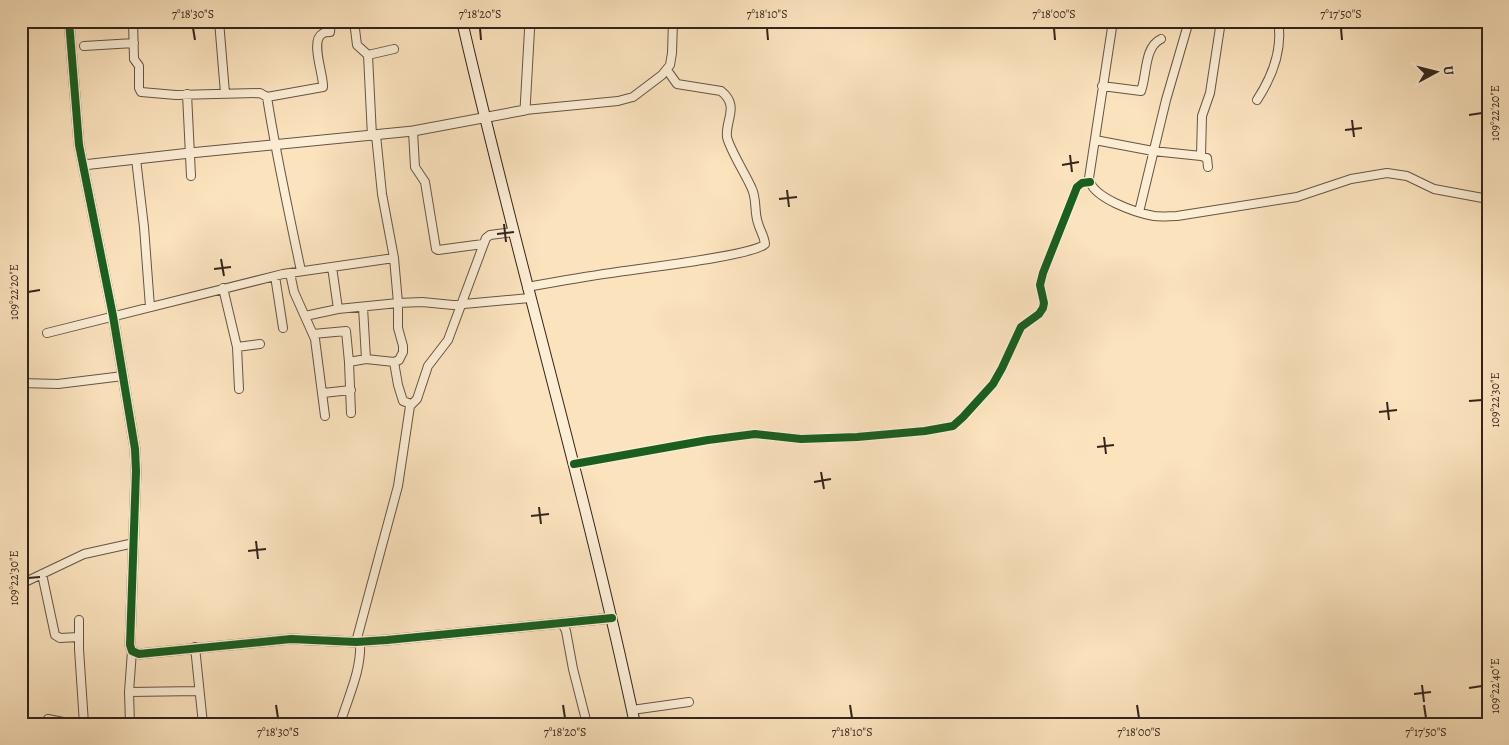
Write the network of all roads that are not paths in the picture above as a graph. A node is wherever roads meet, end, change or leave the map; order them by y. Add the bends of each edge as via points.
1 (69, 21) edge
2 (133, 21) edge
3 (219, 21) edge
4 (331, 21) edge
5 (354, 21) edge
6 (462, 21) edge
7 (525, 21) edge
8 (530, 21) edge
9 (673, 21) edge
10 (1113, 21) edge
11 (1189, 21) edge
12 (1222, 21) edge
13 (1278, 21) edge
14 (1161, 39) dead end
15 (134, 43) junction
16 (84, 46) dead end
17 (394, 49) dead end
18 (368, 55) junction
19 (667, 70) junction
20 (1102, 86) junction
21 (225, 93) junction
22 (187, 94) junction
23 (267, 97) junction
24 (1257, 100) dead end
25 (523, 110) junction
26 (484, 118) junction
27 (413, 131) junction
28 (374, 135) junction
29 (1095, 140) junction
30 (275, 144) junction
31 (1154, 150) junction
32 (190, 152) junction
33 (1201, 156) junction
34 (136, 159) junction
35 (84, 165) junction
36 (1208, 167) dead end
37 (191, 176) dead end
38 (1090, 182) junction
39 (1488, 199) edge
40 (1139, 212) junction
41 (513, 232) junction
42 (483, 244) junction
43 (394, 258) junction
44 (332, 267) junction
45 (301, 271) junction
46 (290, 273) junction
47 (275, 276) junction
48 (527, 287) junction
49 (224, 288) junction
50 (530, 298) junction
51 (398, 303) junction
52 (461, 304) junction
53 (150, 307) junction
54 (363, 307) junction
55 (338, 309) junction
56 (113, 316) junction
57 (305, 316) junction
58 (283, 328) dead end
59 (47, 333) dead end
60 (313, 334) junction
61 (260, 344) dead end
62 (237, 347) junction
63 (366, 359) junction
64 (349, 362) junction
65 (394, 362) junction
66 (123, 376) junction
67 (21, 383) edge
68 (239, 389) dead end
69 (351, 390) junction
70 (323, 393) junction
71 (411, 404) junction
72 (352, 413) dead end
73 (325, 416) dead end
74 (574, 464) junction
75 (134, 542) junction
76 (42, 574) junction
77 (21, 584) edge
78 (612, 618) junction
79 (79, 620) dead end
80 (562, 623) junction
81 (79, 637) junction
82 (358, 642) junction
83 (195, 647) junction
84 (132, 650) junction
85 (199, 691) junction
86 (129, 692) junction
87 (689, 702) dead end
88 (632, 710) junction
89 (48, 719) dead end
90 (73, 724) edge
91 (84, 724) edge
92 (130, 724) edge
93 (203, 724) edge
94 (340, 724) edge
95 (587, 724) edge
96 (635, 724) edge

1 - 35 street via 76,128
2 - 15 street
3 - 21 street
4 - 23 street via 330,32 319,38 317,56 323,86
5 - 18 street via 357,45
6 - 26 main road
7 - 25 street
8 - 25 street
9 - 19 street via 672,53
10 - 20 street
11 - 31 street
12 - 33 street via 1210,93 1202,116
13 - 24 street via 1277,57
14 - 20 street via 1152,49 1141,90
15 - 16 street
15 - 22 street via 141,92
17 - 18 street
18 - 28 street
19 - 25 street via 627,99
19 - 48 street via 677,84 721,91 726,95 731,111 727,139 756,199 757,222 765,244 734,254
20 - 29 street
21 - 22 street
21 - 23 street via 260,93
22 - 32 street
23 - 30 street
25 - 26 street
26 - 27 street
26 - 41 main road
27 - 28 street
27 - 42 street via 415,167 425,182 436,249
28 - 30 street
28 - 43 street
29 - 31 street
29 - 38 street
30 - 32 street
30 - 45 street
31 - 33 street
31 - 40 street
32 - 34 street
32 - 37 street
33 - 36 street via 1207,158
34 - 35 street
34 - 53 street
35 - 56 street
38 - 40 street via 1114,203
38 - 74 street via 1077,187 1043,273 1040,285 1043,308 1021,327 993,384 953,426 857,437 801,439 755,434
39 - 40 street via 1434,189 1407,176 1387,173 1351,179 1297,197 1209,212 1162,216
41 - 42 street via 490,235
41 - 48 main road
42 - 52 street
43 - 44 street
43 - 51 street
44 - 45 street
44 - 55 street
45 - 46 street
46 - 47 street
46 - 57 street
47 - 49 street
47 - 58 street
48 - 50 main road
49 - 53 street
49 - 62 street
50 - 52 street
50 - 74 main road
51 - 52 street
51 - 54 street
51 - 65 street via 398,328 403,352
52 - 71 street via 448,340 428,366 417,399
53 - 56 street
54 - 55 street
54 - 63 street
55 - 57 street
56 - 59 street
56 - 66 street
57 - 60 street
60 - 64 street via 346,331
60 - 70 street
61 - 62 street
62 - 68 street
63 - 64 street
63 - 65 street
64 - 69 street
65 - 71 street via 403,401
66 - 67 street via 58,384
66 - 75 street via 135,449
69 - 70 street
69 - 72 street
70 - 73 street
71 - 82 street via 398,486
74 - 78 main road
75 - 76 street via 84,554
75 - 84 street
76 - 77 street
76 - 81 street via 55,636
78 - 80 street
78 - 88 main road
79 - 81 street
80 - 82 street
80 - 95 street
81 - 91 street
82 - 83 street via 291,639
82 - 94 street via 359,666
83 - 84 street via 139,654
83 - 85 street
84 - 86 street
85 - 86 street
85 - 93 street
86 - 92 street
87 - 88 street
88 - 96 main road
89 - 90 street

